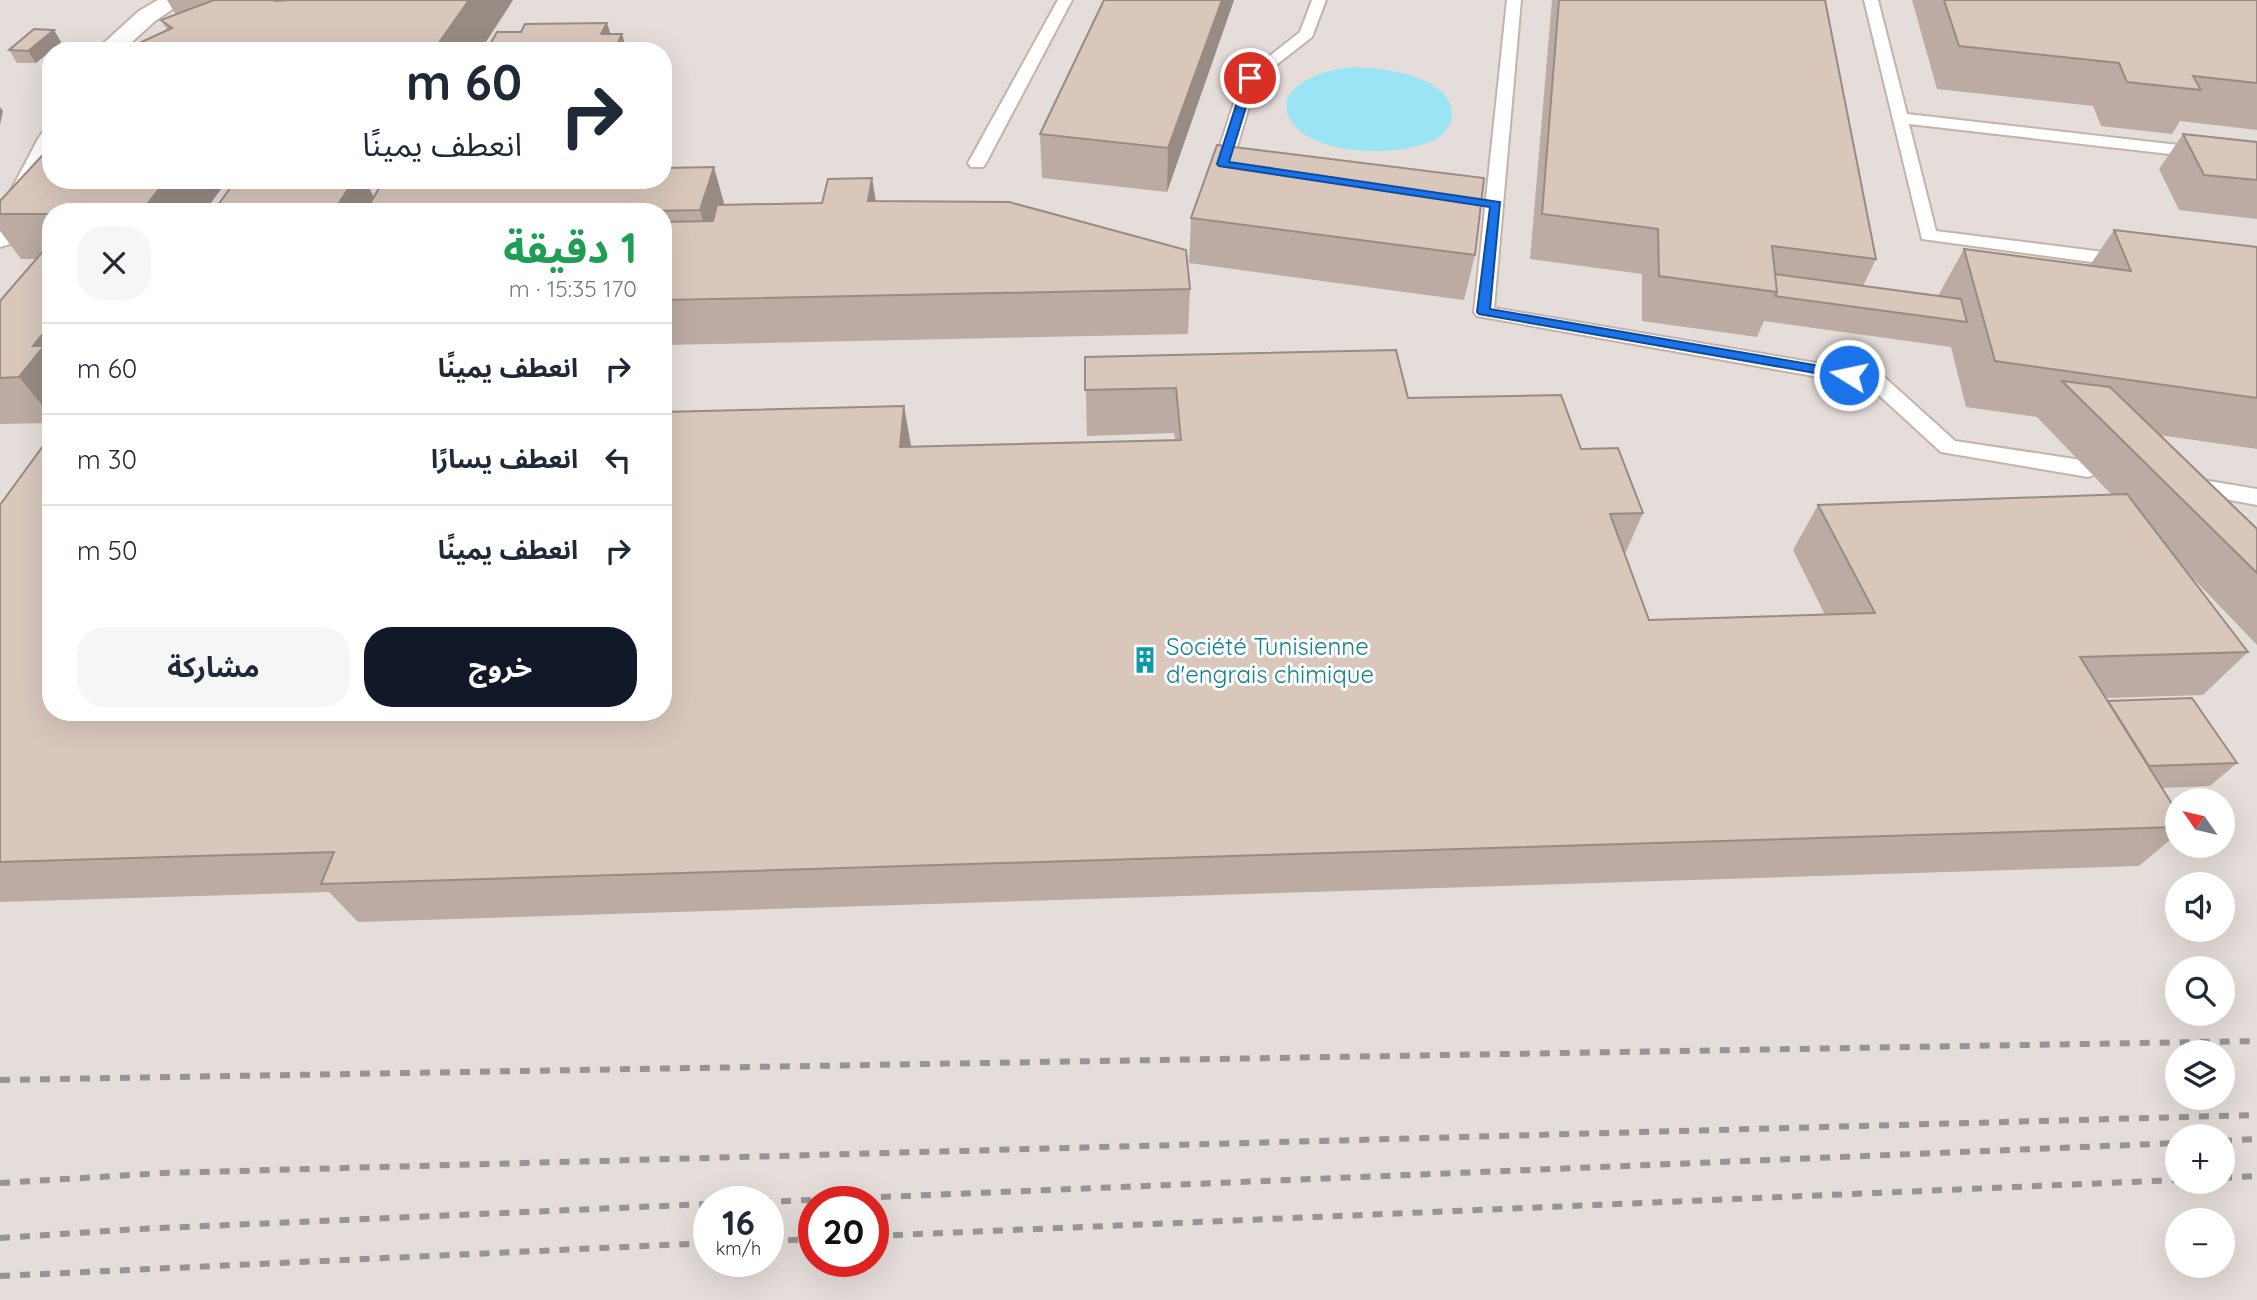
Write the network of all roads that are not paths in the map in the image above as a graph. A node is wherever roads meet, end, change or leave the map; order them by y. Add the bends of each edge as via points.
1 (174, 0) edge
2 (1065, 0) edge
3 (1319, 0) edge
4 (1514, 0) edge
5 (1871, 0) edge
6 (117, 42) edge
7 (1901, 118) junction
8 (42, 156) edge
9 (2257, 159) edge
10 (977, 163) dead end
11 (1250, 168) edge
12 (0, 238) edge
13 (2147, 264) edge
14 (2088, 469) dead end
15 (2163, 481) edge
16 (2257, 496) edge

1 - 6 street
2 - 10 lane
3 - 11 lane via 1307,34 1250,78 1223,164
4 - 14 lane via 1489,203 1484,312 1875,380 1949,447
5 - 7 lane
7 - 9 lane
7 - 13 lane via 1927,235
8 - 12 street
15 - 16 lane

